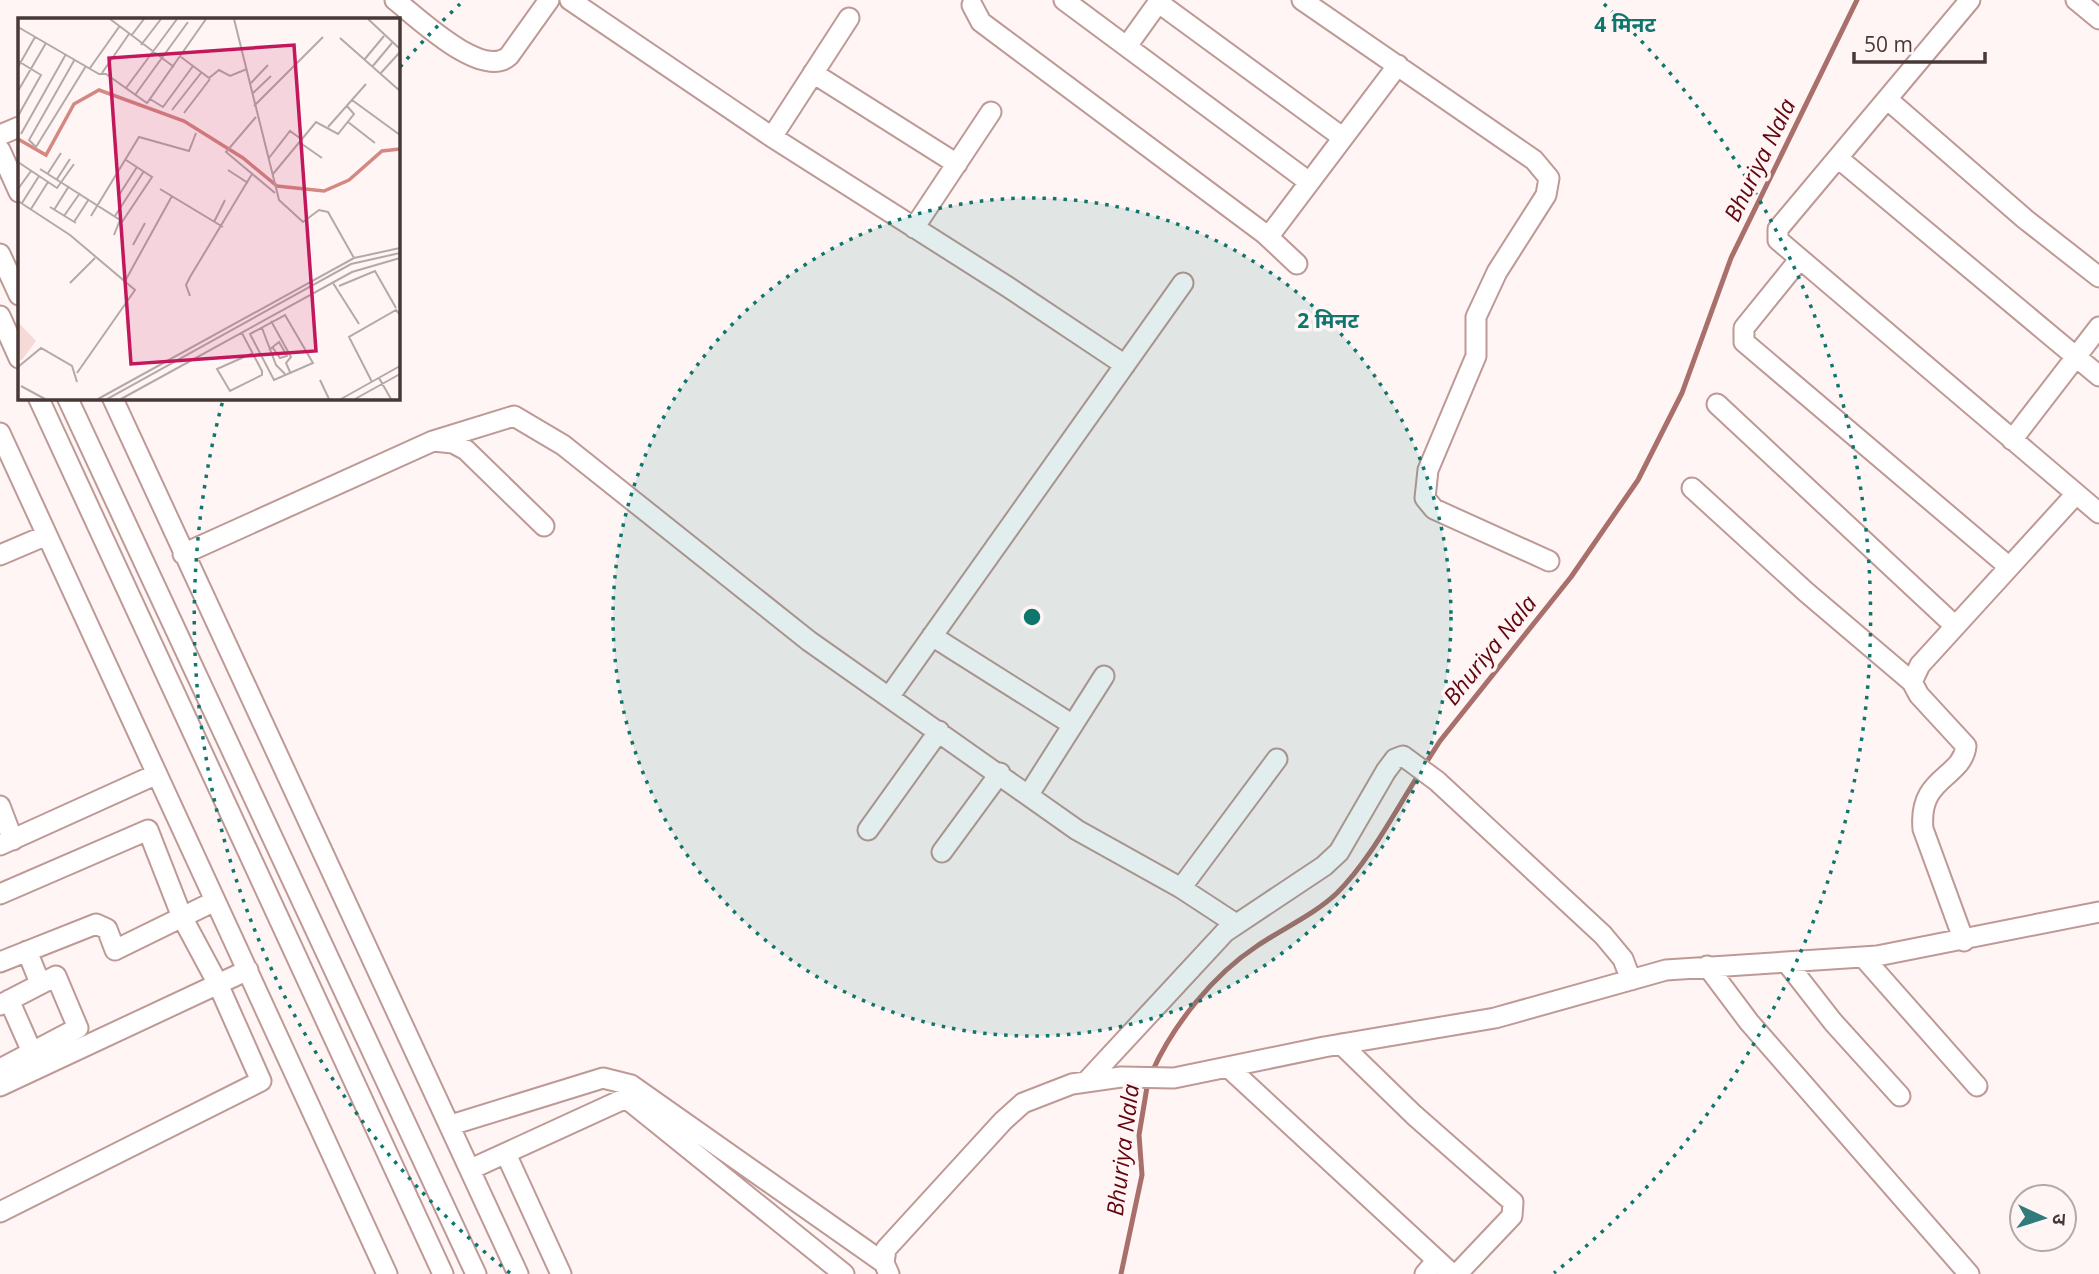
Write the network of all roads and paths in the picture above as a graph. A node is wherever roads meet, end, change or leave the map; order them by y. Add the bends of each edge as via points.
1 (395, 0) edge
2 (549, 0) edge
3 (570, 0) edge
4 (1064, 0) edge
5 (1302, 0) edge
6 (1970, 0) edge
7 (2076, 0) edge
8 (1160, 1) edge
9 (973, 2) edge
10 (849, 18) dead end
11 (2099, 19) edge
12 (1126, 47) junction
13 (1398, 65) junction
14 (813, 73) junction
15 (1887, 99) junction
16 (991, 113) dead end
17 (18, 127) edge
18 (0, 135) edge
19 (772, 137) junction
20 (1342, 137) junction
21 (0, 150) edge
22 (1838, 158) junction
23 (957, 164) junction
24 (1309, 182) junction
25 (18, 190) edge
26 (914, 228) junction
27 (1265, 234) junction
28 (0, 254) edge
29 (1799, 260) junction
30 (1297, 264) dead end
31 (2099, 276) edge
32 (1183, 283) dead end
33 (18, 293) edge
34 (0, 316) edge
35 (2099, 327) edge
36 (18, 356) edge
37 (2077, 356) junction
38 (1125, 365) junction
39 (2099, 376) edge
40 (39, 399) edge
41 (68, 399) edge
42 (113, 399) edge
43 (1717, 404) dead end
44 (0, 433) edge
45 (2012, 440) junction
46 (433, 441) junction
47 (1692, 488) dead end
48 (2076, 494) junction
49 (2099, 513) edge
50 (544, 526) dead end
51 (47, 535) junction
52 (183, 554) junction
53 (0, 555) edge
54 (1549, 561) dead end
55 (2008, 566) junction
56 (1954, 625) junction
57 (932, 636) junction
58 (1104, 677) dead end
59 (1912, 682) junction
60 (889, 697) junction
61 (1073, 725) junction
62 (939, 731) junction
63 (1278, 759) dead end
64 (1000, 773) junction
65 (157, 775) junction
66 (1029, 794) junction
67 (0, 806) edge
68 (868, 830) dead end
69 (6, 843) edge
70 (942, 852) dead end
71 (1181, 888) junction
72 (0, 894) edge
73 (215, 901) junction
74 (2099, 912) edge
75 (182, 917) junction
76 (1236, 924) junction
77 (1964, 941) junction
78 (27, 951) junction
79 (1863, 957) junction
80 (0, 962) edge
81 (1787, 963) junction
82 (1707, 966) junction
83 (248, 971) junction
84 (1631, 980) junction
85 (40, 983) junction
86 (218, 984) junction
87 (4, 1003) edge
88 (1341, 1044) junction
89 (32, 1052) junction
90 (1228, 1067) junction
91 (0, 1069) edge
92 (1086, 1082) junction
93 (0, 1086) edge
94 (1977, 1086) dead end
95 (1900, 1096) dead end
96 (452, 1125) junction
97 (506, 1154) junction
98 (471, 1169) junction
99 (0, 1212) edge
100 (1431, 1267) edge
101 (886, 1268) edge
102 (387, 1274) edge
103 (443, 1274) edge
104 (476, 1274) edge
105 (518, 1274) edge
106 (561, 1274) edge
107 (844, 1274) edge
108 (1452, 1274) edge
109 (1457, 1274) edge
110 (1969, 1274) edge

1 - 2 street via 461,50 491,64 509,56
3 - 19 street
4 - 12 street
5 - 13 street
6 - 15 street
7 - 11 street
8 - 12 street
8 - 20 street
9 - 27 street via 981,22
10 - 14 street
12 - 24 street
13 - 20 street
13 - 54 street via 1534,160 1549,178 1546,195 1497,272 1476,317 1476,356 1429,470 1425,498 1434,509
14 - 19 street
14 - 23 street
15 - 22 street
15 - 31 street via 2025,219
16 - 23 street
17 - 18 street
19 - 26 street
20 - 24 street
21 - 25 street
22 - 29 street via 1778,229 1778,240
22 - 37 street
23 - 26 street
24 - 27 street via 1272,232
26 - 38 street
27 - 30 street
28 - 33 street
29 - 45 street
29 - 55 street via 1744,328 1744,342
32 - 38 street
34 - 36 street
35 - 37 street
37 - 39 street
37 - 45 street
38 - 57 street
40 - 103 street
41 - 104 street
42 - 52 street
43 - 56 street
44 - 51 street
45 - 48 street
46 - 50 street via 466,450
46 - 52 street
46 - 60 street via 514,416 563,445 809,641
47 - 59 street
48 - 49 street
48 - 55 street
51 - 53 street
51 - 65 street
52 - 96 street
55 - 56 street
56 - 59 street via 1920,665
57 - 60 street
57 - 61 street
58 - 61 street
59 - 77 street via 1966,746 1961,758 1931,788 1922,815
60 - 62 street
61 - 66 street
62 - 64 street
62 - 68 street
63 - 71 street
64 - 66 street
64 - 70 street
65 - 69 street
65 - 73 street
66 - 71 street via 1107,849
67 - 69 street
71 - 76 street
72 - 75 street via 148,830
73 - 75 street
73 - 83 street
74 - 77 street
75 - 78 street via 115,950 107,929 96,924
75 - 86 street
76 - 84 street via 1339,852 1386,771 1395,759 1406,756 1610,942
76 - 92 street via 1210,946
77 - 79 street
78 - 80 street
78 - 85 street
79 - 81 street
79 - 94 street
81 - 82 street
81 - 95 street
82 - 84 street
82 - 110 street via 1749,1022
83 - 86 street
83 - 102 street
84 - 88 street via 1507,1016
85 - 87 street
85 - 89 street via 56,976 78,1028
86 - 93 street
86 - 99 street via 261,1081
87 - 89 street
88 - 90 street
88 - 109 street via 1513,1202 1512,1216
89 - 91 street
90 - 92 street via 1159,1078
90 - 100 street
92 - 101 street via 1046,1091 1003,1121 886,1249
96 - 98 street
96 - 101 street via 586,1082 617,1079
97 - 98 street
97 - 106 street
97 - 107 street via 626,1098
98 - 105 street
100 - 108 street

